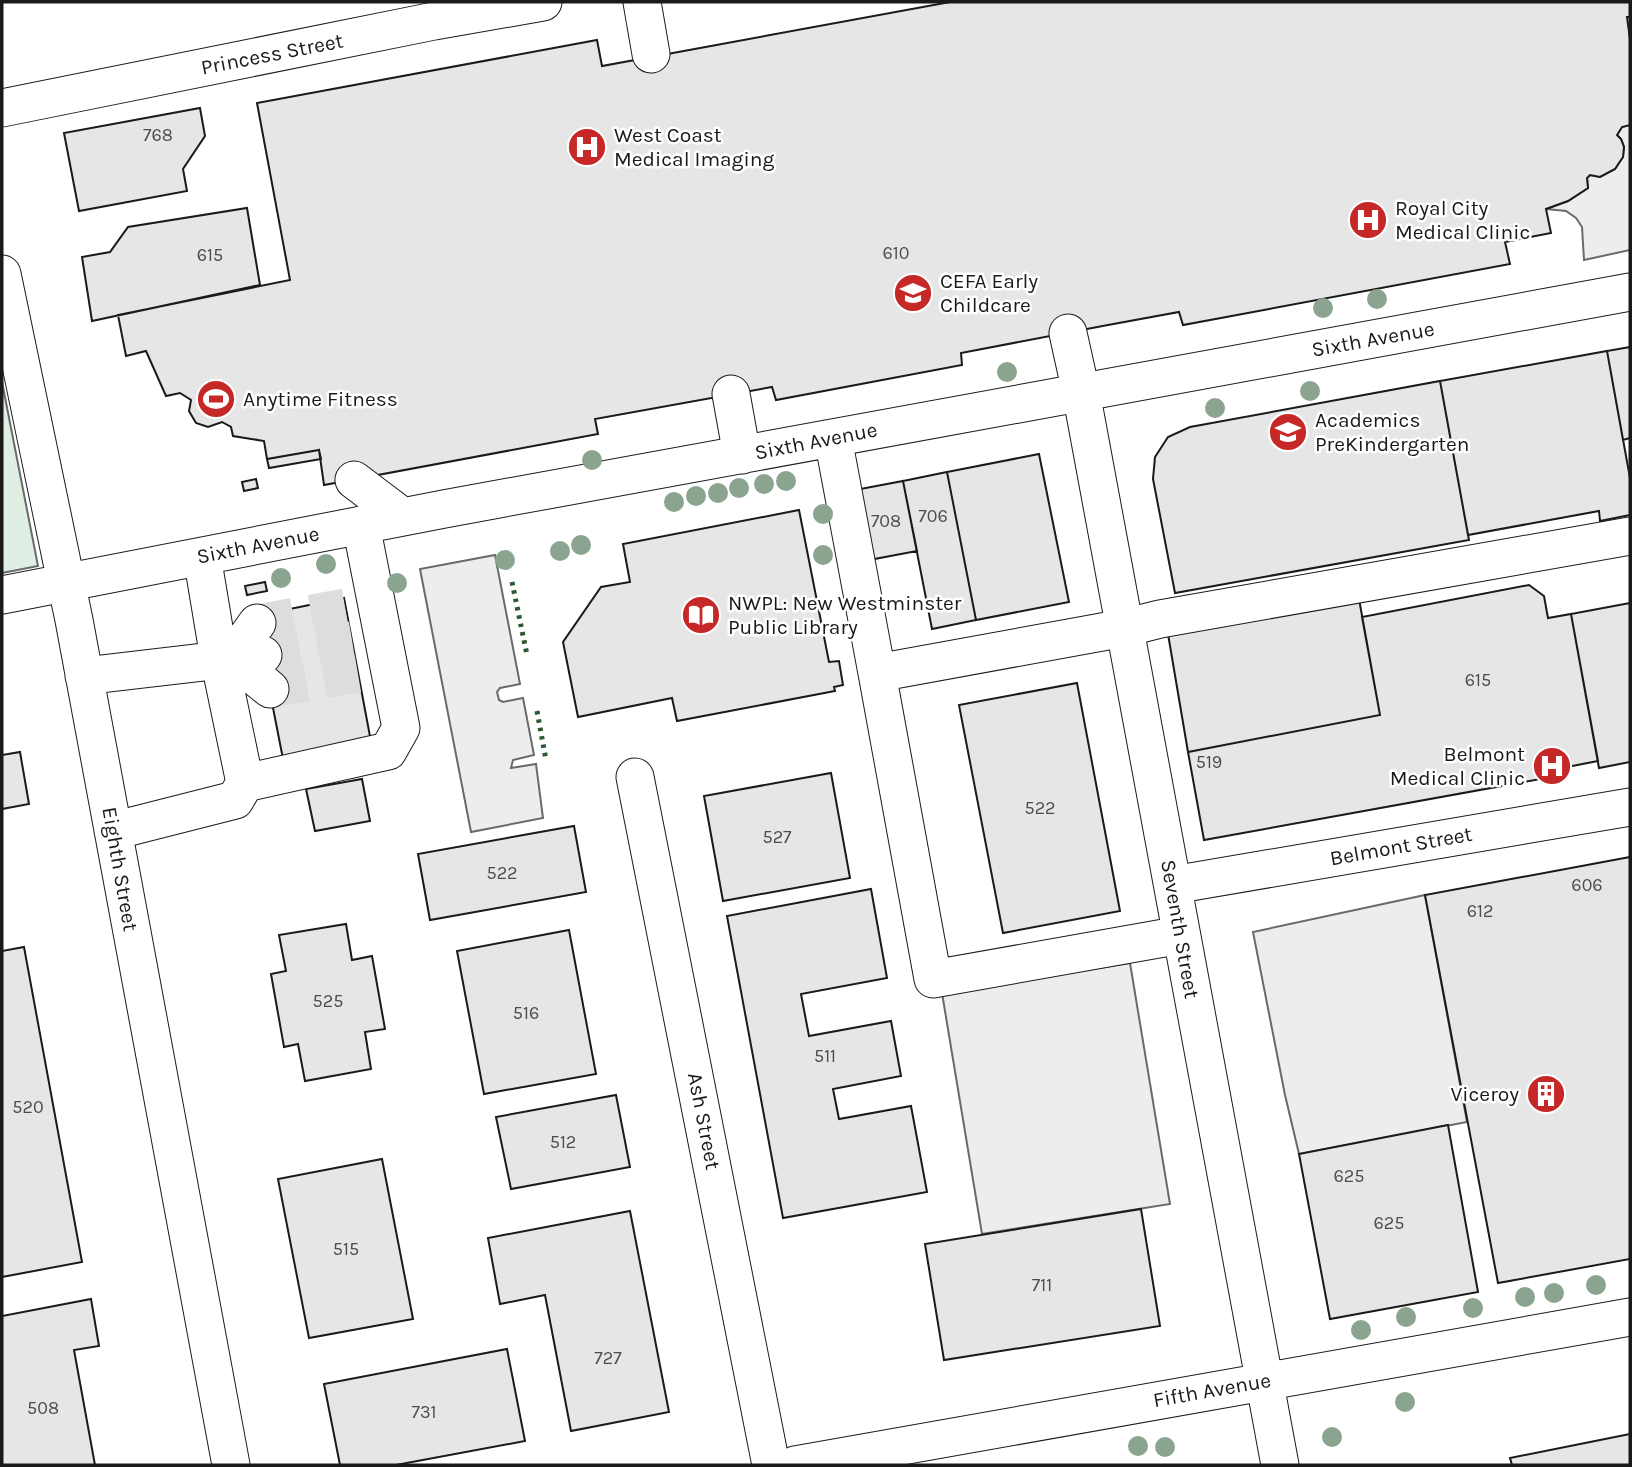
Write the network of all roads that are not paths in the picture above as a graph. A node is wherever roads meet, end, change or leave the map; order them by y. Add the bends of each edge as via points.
1 (543, 2) edge
2 (642, 2) edge
3 (432, 11) edge
4 (651, 54) dead end
5 (2, 108) edge
6 (2, 274) edge
7 (1630, 292) edge
8 (1068, 333) dead end
9 (1081, 392) junction
10 (731, 394) dead end
11 (833, 438) junction
12 (742, 455) junction
13 (354, 480) dead end
14 (403, 517) junction
15 (360, 525) junction
16 (1630, 536) edge
17 (202, 556) junction
18 (66, 583) junction
19 (2, 595) edge
20 (1124, 628) junction
21 (248, 656) junction
22 (877, 673) junction
23 (84, 676) junction
24 (635, 777) dead end
25 (245, 783) junction
26 (1630, 807) edge
27 (113, 831) junction
28 (1172, 885) junction
29 (1181, 935) junction
30 (1630, 1317) edge
31 (1264, 1381) junction
32 (231, 1465) edge
33 (771, 1465) edge
34 (795, 1465) edge
35 (1280, 1465) edge

1 - 3 street, Princess Street
2 - 4 street
3 - 5 street, Princess Street
6 - 18 street, Eighth Street
7 - 9 street, Sixth Avenue
8 - 9 street, Seventh Street
9 - 11 street, Sixth Avenue
9 - 20 street, Seventh Street
10 - 12 street
11 - 12 street, Sixth Avenue
11 - 22 street
12 - 14 street, Sixth Avenue
13 - 14 street
14 - 15 street, Sixth Avenue
15 - 17 street, Sixth Avenue
15 - 25 street via 367,637 401,728 388,751
16 - 20 street
17 - 18 street, Sixth Avenue
17 - 21 street
18 - 19 street, Sixth Avenue
18 - 23 street, Eighth Street
20 - 22 street
20 - 28 street, Seventh Street
21 - 23 street
21 - 25 street
22 - 29 street via 933,979
23 - 27 street, Eighth Street
24 - 33 street, Ash Street
25 - 27 street via 235,800
26 - 28 street, Belmont Street
27 - 32 street, Eighth Street
28 - 29 street, Seventh Street
29 - 31 street, Seventh Street
30 - 31 street, Fifth Avenue
31 - 34 street, Fifth Avenue
31 - 35 street, Seventh Street

